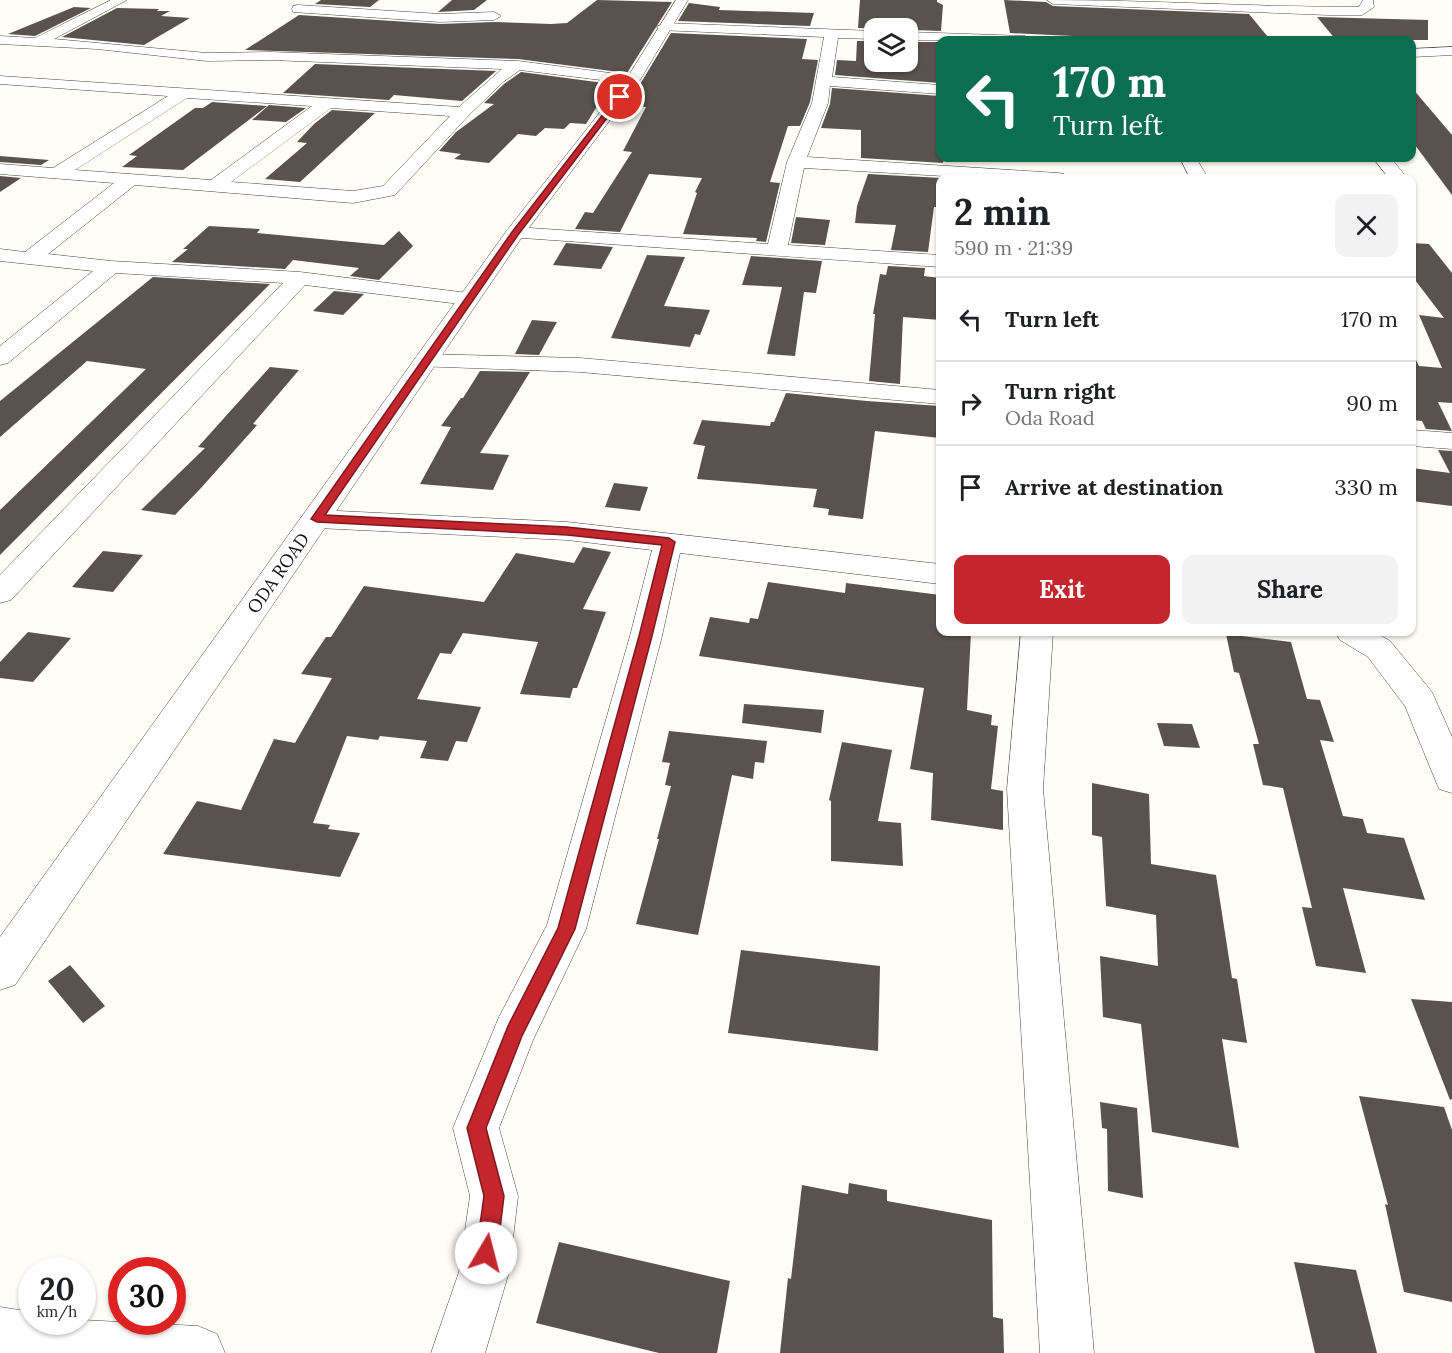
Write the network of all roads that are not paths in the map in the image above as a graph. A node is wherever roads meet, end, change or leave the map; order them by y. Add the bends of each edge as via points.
1 (121, 0) edge
2 (682, 0) edge
3 (1053, 0) edge
4 (1064, 0) edge
5 (1368, 2) dead end
6 (1213, 3) edge
7 (506, 6) dead end
8 (298, 9) dead end
9 (494, 16) junction
10 (664, 27) junction
11 (487, 29) dead end
12 (832, 33) junction
13 (864, 35) edge
14 (918, 36) edge
15 (936, 37) edge
16 (0, 40) edge
17 (37, 42) junction
18 (476, 46) dead end
19 (1452, 51) edge
20 (1416, 53) edge
21 (464, 62) junction
22 (518, 65) junction
23 (0, 80) edge
24 (633, 80) junction
25 (823, 81) junction
26 (936, 89) edge
27 (185, 92) junction
28 (328, 102) junction
29 (463, 112) junction
30 (796, 162) junction
31 (1385, 162) edge
32 (1000, 166) edge
33 (0, 169) edge
34 (57, 173) junction
35 (1039, 174) edge
36 (1395, 174) edge
37 (130, 180) junction
38 (213, 187) junction
39 (515, 233) junction
40 (777, 249) junction
41 (0, 255) edge
42 (30, 258) junction
43 (936, 261) edge
44 (111, 267) junction
45 (300, 278) junction
46 (468, 299) junction
47 (0, 358) edge
48 (425, 361) junction
49 (936, 397) edge
50 (1416, 438) edge
51 (1452, 441) edge
52 (317, 519) junction
53 (669, 542) junction
54 (936, 574) edge
55 (0, 593) edge
56 (1037, 636) edge
57 (1358, 636) edge
58 (1452, 779) edge
59 (0, 971) edge
60 (0, 1333) edge
61 (198, 1353) edge
62 (458, 1353) edge
63 (1067, 1353) edge

1 - 17 street
2 - 10 street, ODA ROAD
3 - 4 street
4 - 6 street
5 - 6 street via 1362,11
7 - 9 street
8 - 9 street via 440,18
9 - 11 street
10 - 12 street
10 - 24 street, ODA ROAD
12 - 13 street
12 - 25 street
14 - 15 street
16 - 17 street
17 - 21 street via 207,57
18 - 21 street
19 - 20 street
21 - 22 street
22 - 24 street
22 - 29 street
23 - 27 street
24 - 39 street, ODA ROAD
25 - 26 street
25 - 30 street via 817,115
27 - 28 street
27 - 34 street
28 - 29 street
28 - 38 street
29 - 38 street via 389,191 353,197
30 - 32 street
30 - 40 street
31 - 36 street
32 - 35 street
33 - 34 street
34 - 37 street
37 - 38 street
37 - 42 street
39 - 40 street
39 - 46 street, ODA ROAD
40 - 43 street
41 - 42 street
42 - 44 street
44 - 45 street
44 - 47 street
45 - 46 street
45 - 55 street
46 - 48 street, ODA ROAD
48 - 49 street via 580,365
48 - 52 street, ODA ROAD
50 - 51 street
52 - 53 street via 567,531
52 - 59 street, ODA ROAD
53 - 54 street
53 - 62 street via 566,929 514,1032 476,1128 494,1196 484,1272
56 - 63 street via 1025,789
57 - 58 street via 1379,649 1420,701
60 - 61 street via 73,1346

